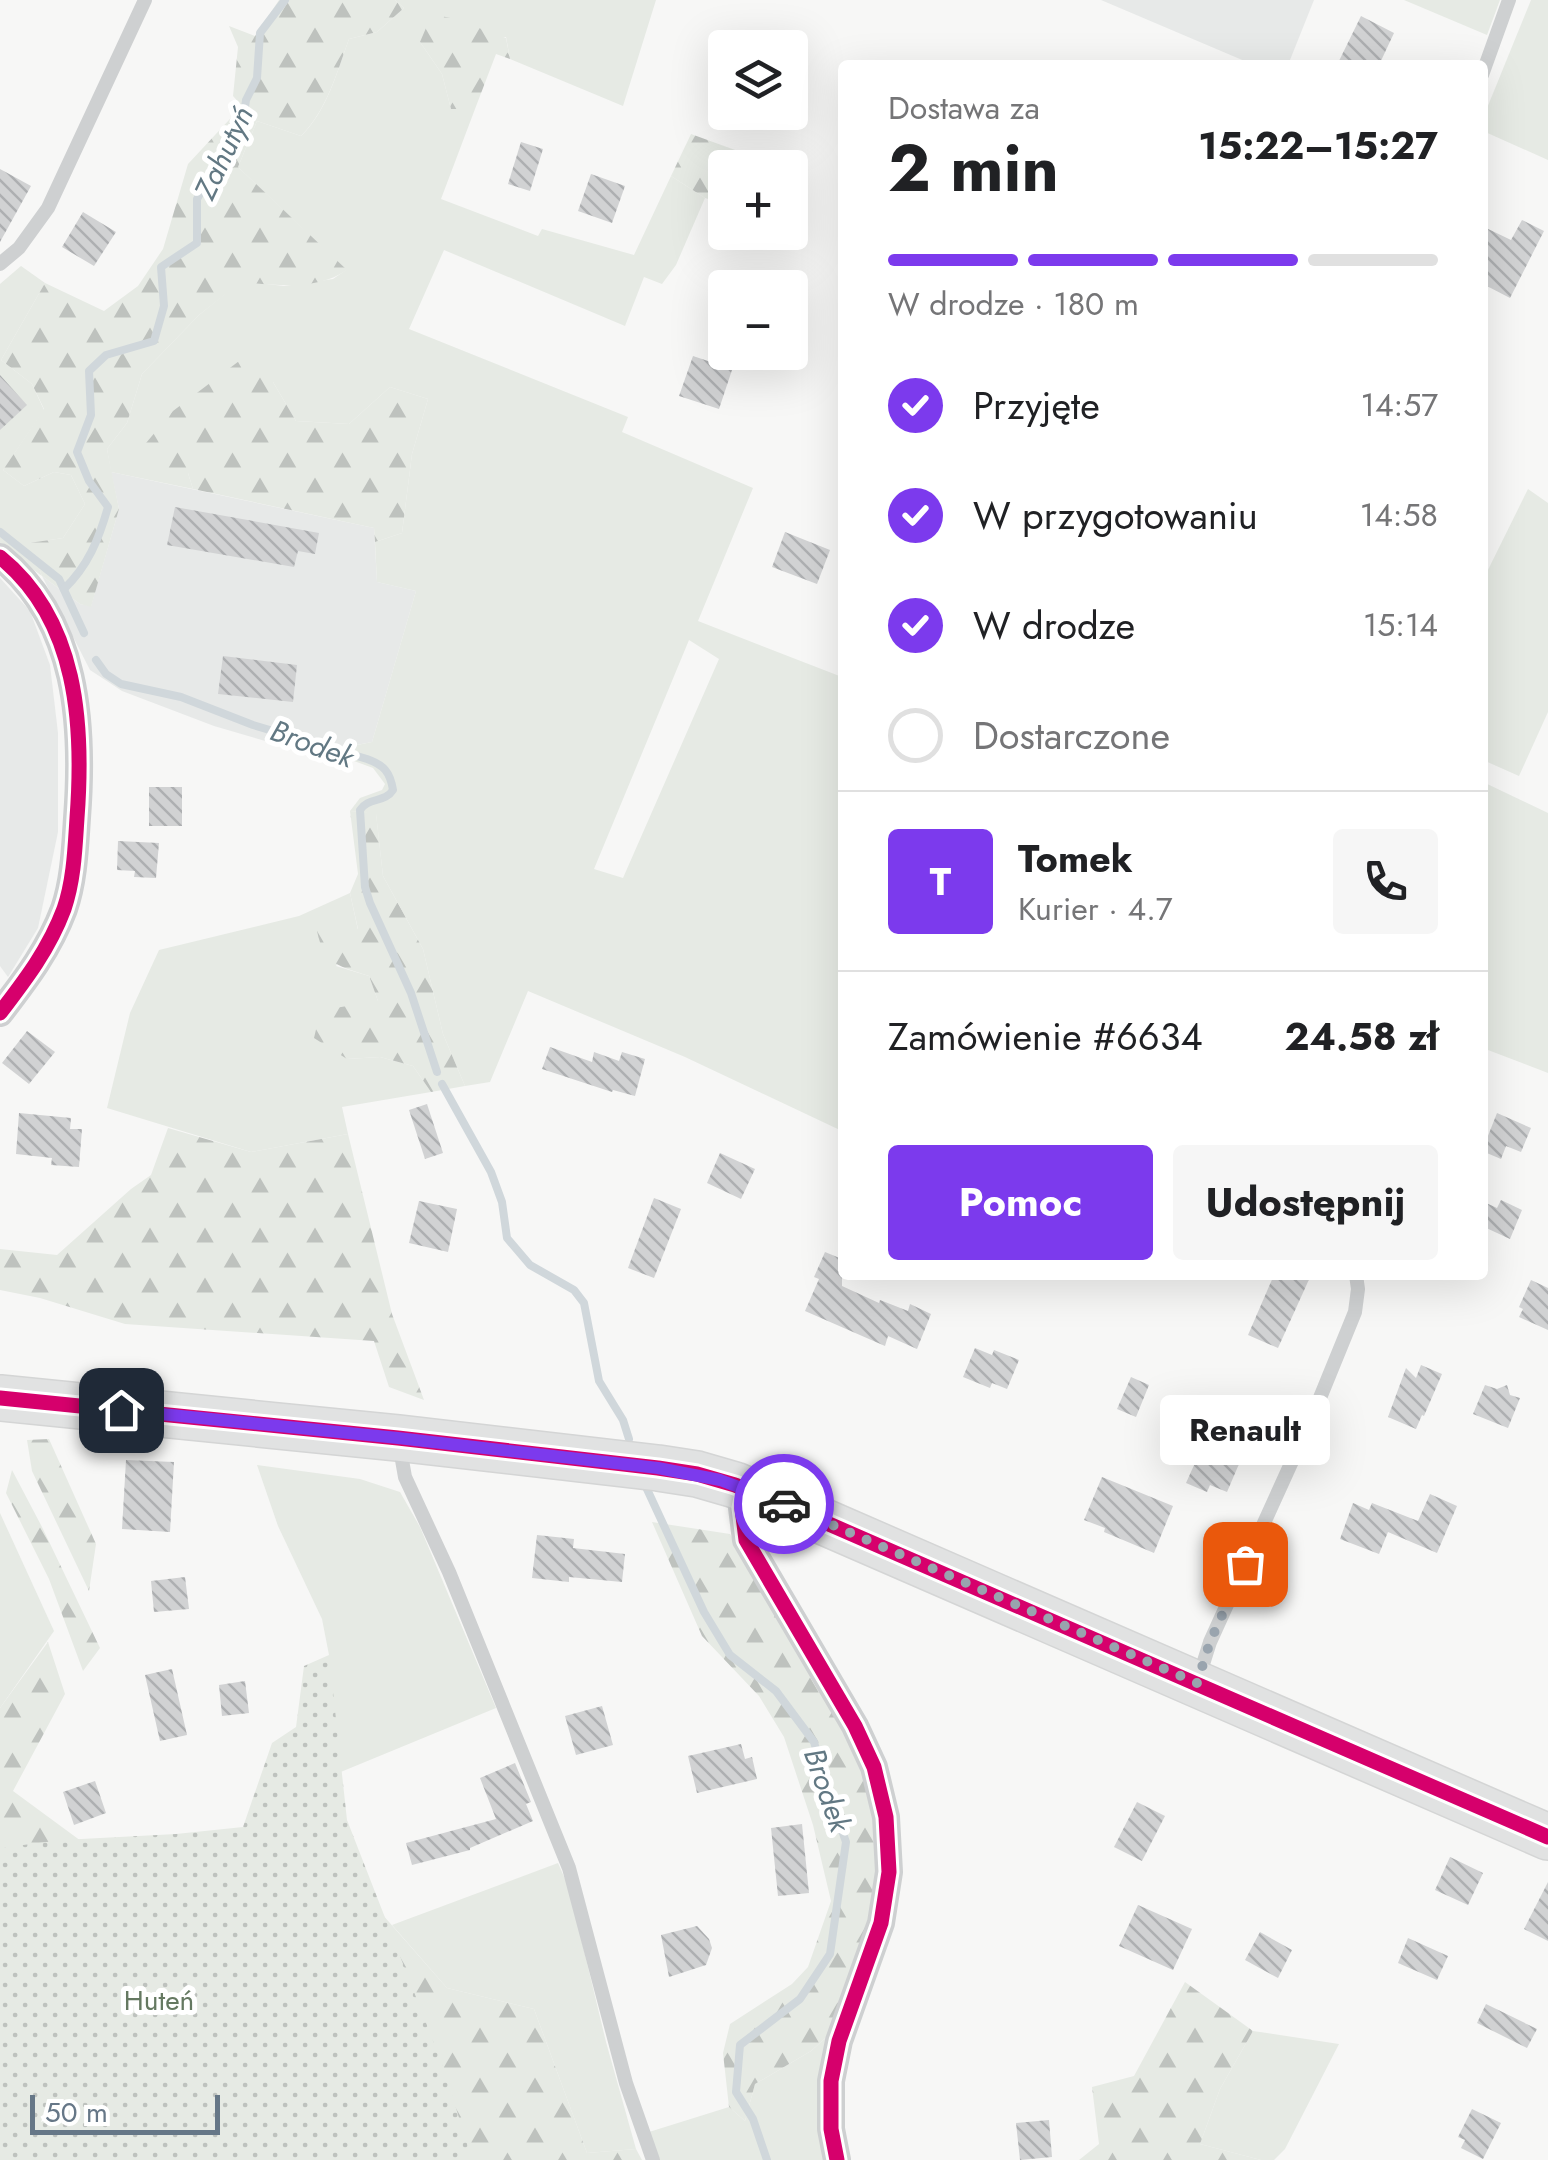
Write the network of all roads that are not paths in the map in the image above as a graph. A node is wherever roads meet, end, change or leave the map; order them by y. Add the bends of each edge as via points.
1 (145, 0) edge
2 (1509, 0) edge
3 (1487, 60) edge
4 (0, 264) edge
5 (0, 557) edge
6 (0, 1013) edge
7 (1357, 1280) edge
8 (0, 1398) edge
9 (398, 1438) junction
10 (746, 1489) junction
11 (1197, 1683) junction
12 (1548, 1836) edge
13 (653, 2160) edge
14 (837, 2160) edge

1 - 4 lane via 48,208
2 - 3 lane
5 - 6 street via 52,618 65,650 78,710 79,796 65,906 45,952
7 - 11 lane via 1355,1312
8 - 9 main road
9 - 10 main road via 658,1468
9 - 13 lane via 405,1477 570,1868
10 - 11 main road
10 - 14 street via 746,1540 854,1726 874,1767 886,1816 890,1872 881,1923 831,2081
11 - 12 main road

